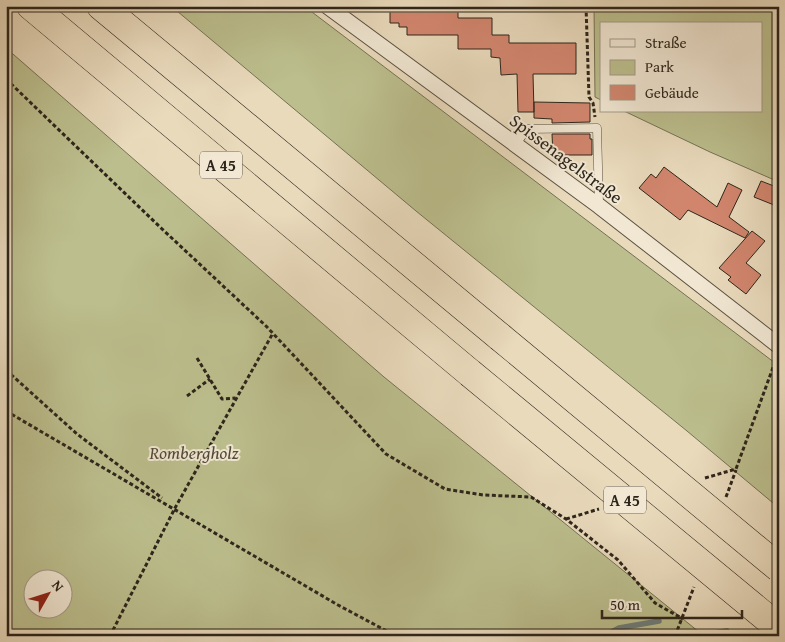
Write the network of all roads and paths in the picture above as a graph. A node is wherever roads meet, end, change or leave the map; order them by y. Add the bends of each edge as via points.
1 (31, 6) edge
2 (101, 6) edge
3 (328, 6) edge
4 (586, 6) edge
5 (6, 79) edge
6 (597, 128) junction
7 (516, 144) junction
8 (599, 206) junction
9 (273, 333) junction
10 (777, 353) edge
11 (197, 358) dead end
12 (6, 370) edge
13 (210, 379) junction
14 (187, 396) dead end
15 (236, 398) junction
16 (6, 411) edge
17 (698, 480) dead end
18 (175, 508) junction
19 (603, 508) dead end
20 (566, 519) junction
21 (779, 568) edge
22 (682, 619) dead end
23 (779, 628) edge
24 (110, 636) edge
25 (396, 636) edge

1 - 23 highway, A 45, bridge
2 - 21 highway, A 45, bridge
3 - 7 street, Spissenagelstraße
4 - 6 path via 589,96
5 - 9 path
6 - 7 lane via 528,129
6 - 8 lane
7 - 8 street, Spissenagelstraße
8 - 10 street, Spissenagelstraße
9 - 15 path
9 - 20 path via 386,454 444,489 531,497
10 - 17 path via 736,469
11 - 13 path
12 - 18 path via 77,434
13 - 14 path
13 - 15 path via 222,399
15 - 18 path
16 - 18 path
18 - 24 path
18 - 25 path
19 - 20 path
20 - 22 path via 618,560 655,603

